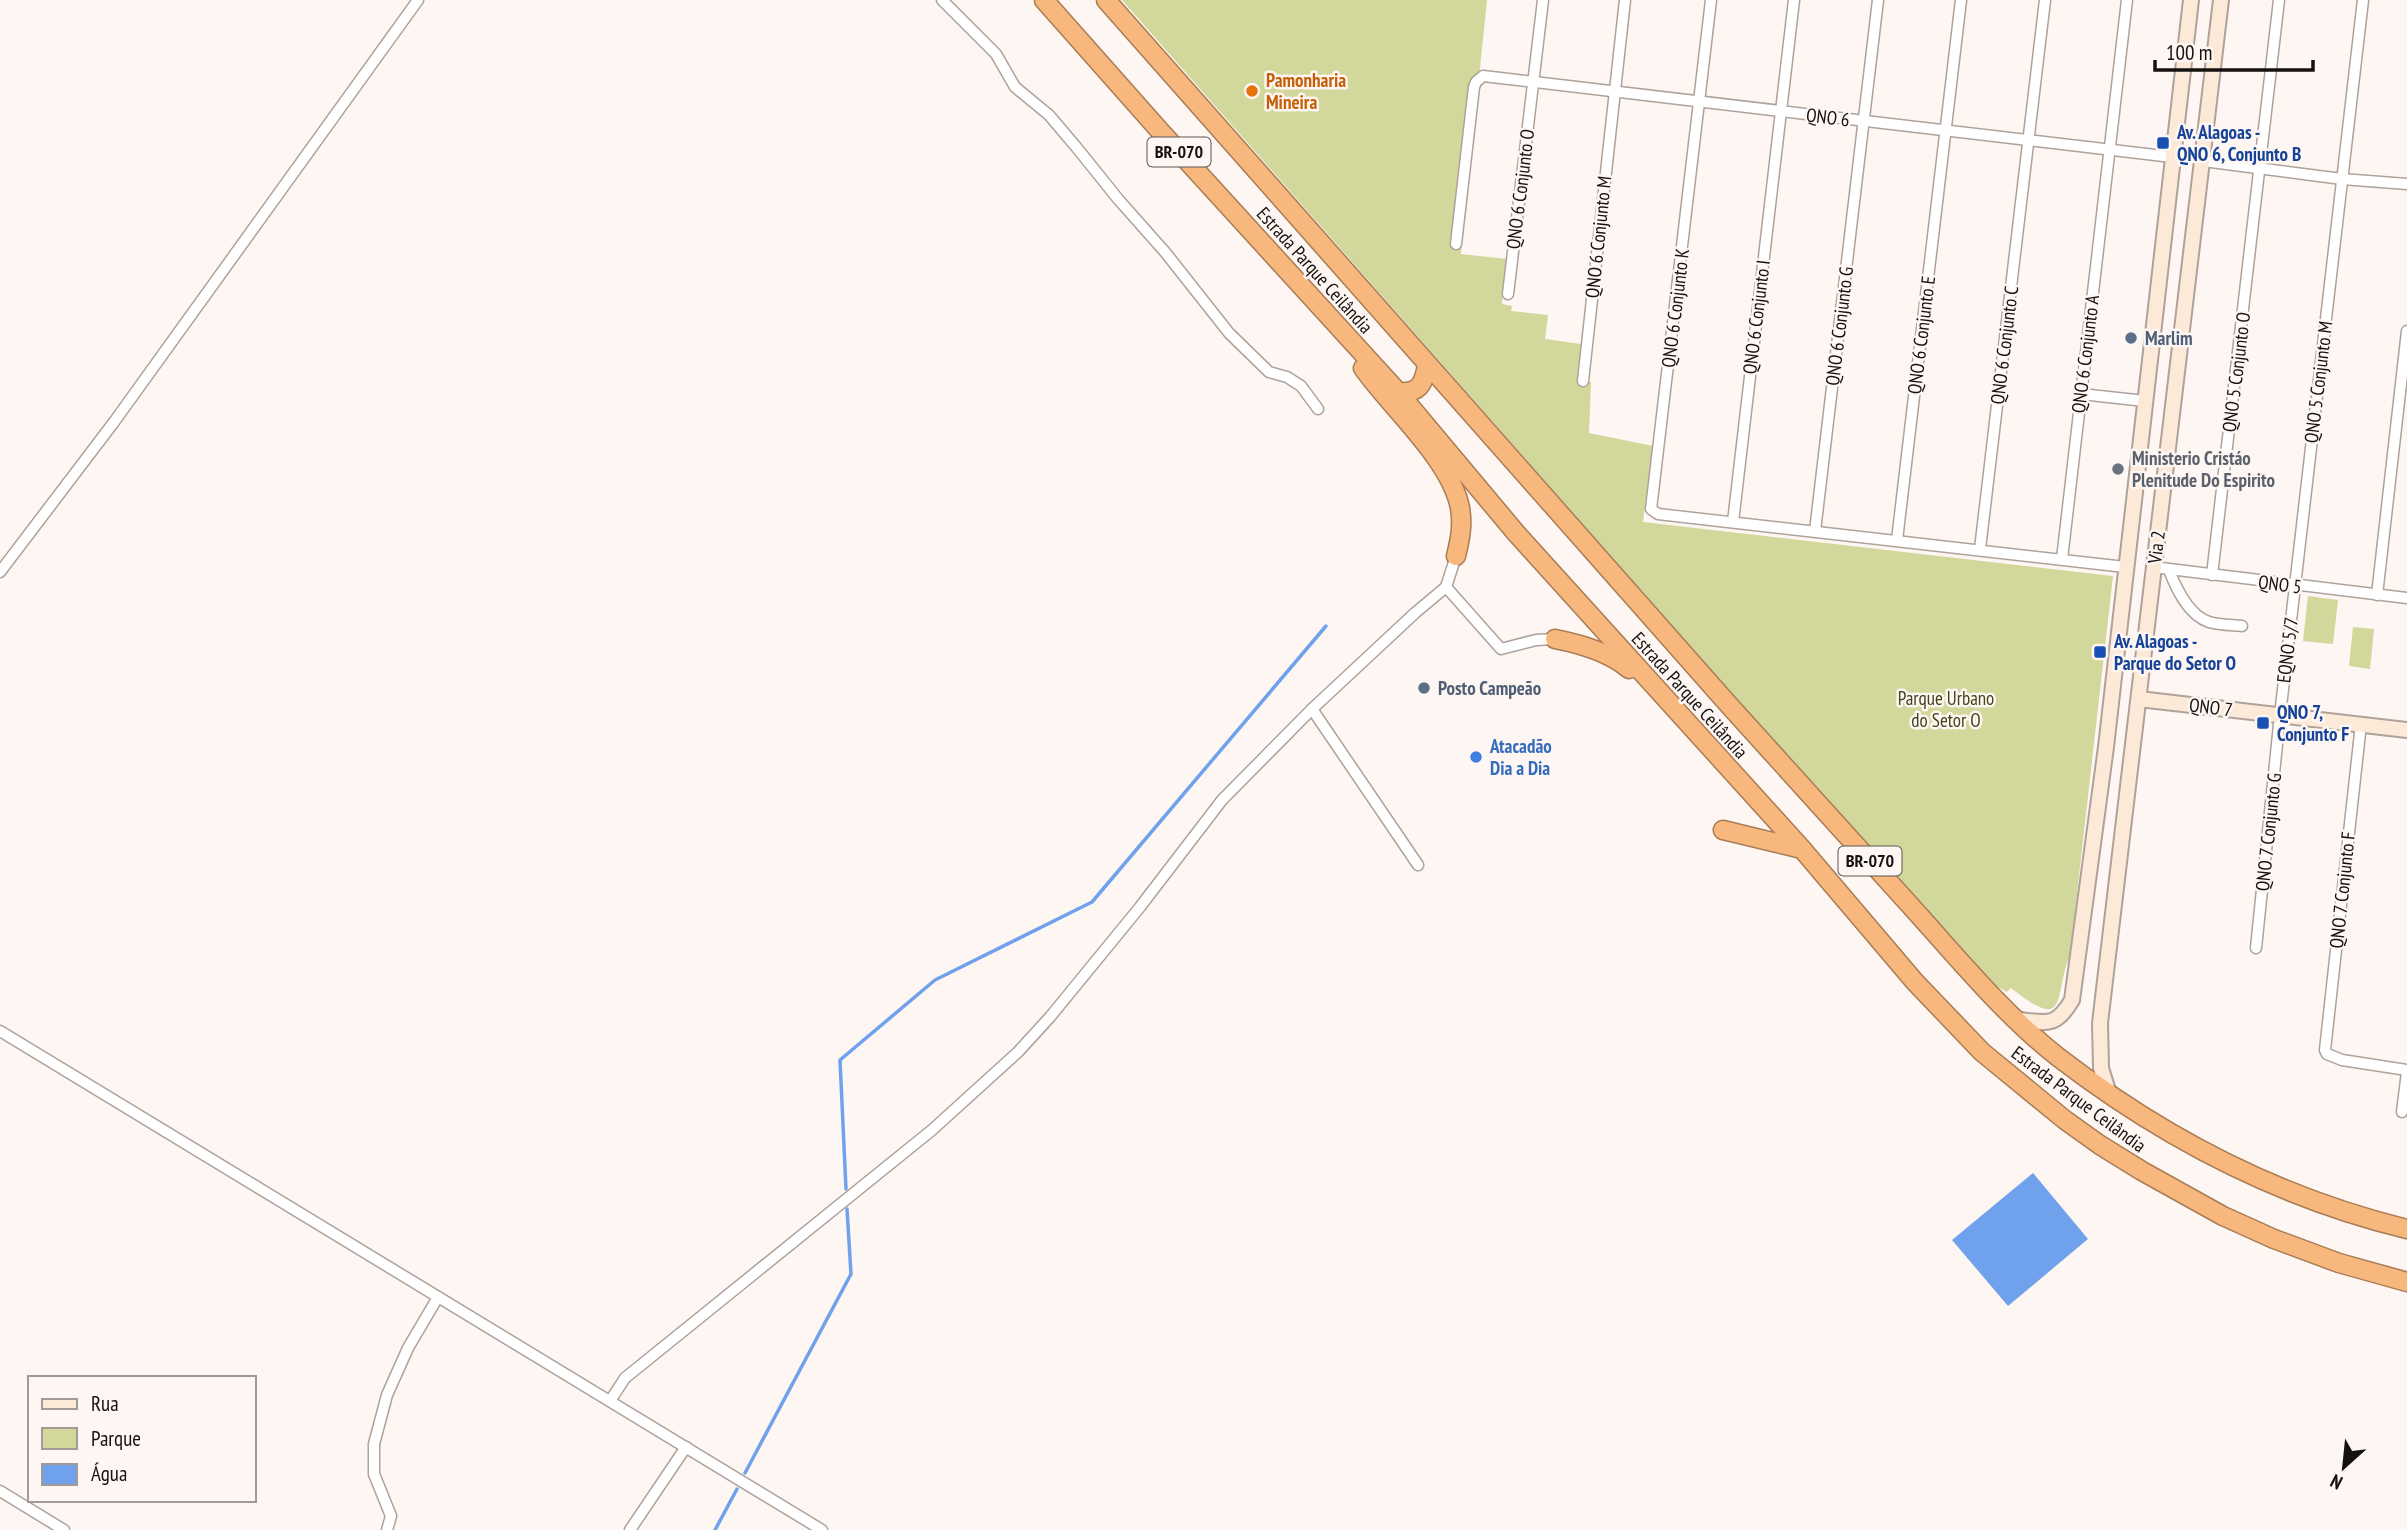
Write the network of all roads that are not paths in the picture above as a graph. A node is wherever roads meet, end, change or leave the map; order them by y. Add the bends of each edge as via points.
1 (418, 0) edge
2 (942, 0) edge
3 (1044, 0) edge
4 (1106, 0) edge
5 (1543, 0) edge
6 (1625, 0) edge
7 (1711, 0) edge
8 (1794, 0) edge
9 (1878, 0) edge
10 (1961, 0) edge
11 (2045, 0) edge
12 (2127, 0) edge
13 (2191, 0) edge
14 (2221, 0) edge
15 (2279, 0) edge
16 (2363, 0) edge
17 (1119, 7) edge
18 (1533, 83) junction
19 (1614, 93) junction
20 (1698, 103) junction
21 (1780, 111) junction
22 (1863, 121) junction
23 (1945, 131) junction
24 (2028, 140) junction
25 (2110, 150) junction
26 (2172, 157) junction
27 (2203, 161) junction
28 (2260, 168) junction
29 (2342, 179) junction
30 (2407, 184) edge
31 (1456, 244) dead end
32 (1508, 294) dead end
33 (2407, 331) edge
34 (1348, 337) junction
35 (2152, 357) junction
36 (2179, 361) junction
37 (1427, 365) junction
38 (1583, 381) dead end
39 (2149, 383) junction
40 (2177, 388) junction
41 (1398, 392) junction
42 (2081, 394) junction
43 (2145, 401) junction
44 (1318, 410) dead end
45 (1733, 522) junction
46 (1815, 531) junction
47 (1897, 540) junction
48 (1980, 549) junction
49 (1456, 556) joint
50 (2062, 559) junction
51 (2125, 567) junction
52 (2153, 567) junction
53 (2169, 570) junction
54 (0, 572) edge
55 (2212, 575) junction
56 (2295, 586) junction
57 (1446, 587) junction
58 (2377, 595) junction
59 (2407, 598) edge
60 (2242, 626) dead end
61 (1555, 639) joint
62 (2140, 699) junction
63 (1672, 708) junction
64 (1312, 709) junction
65 (2280, 715) junction
66 (2361, 724) junction
67 (2407, 730) edge
68 (2106, 747) junction
69 (2132, 749) junction
70 (1723, 830) dead end
71 (1802, 849) junction
72 (1418, 865) dead end
73 (2256, 948) dead end
74 (2019, 1020) junction
75 (0, 1031) edge
76 (2407, 1071) edge
77 (2109, 1094) junction
78 (2402, 1112) dead end
79 (2407, 1229) edge
80 (2407, 1282) edge
81 (438, 1297) junction
82 (610, 1401) junction
83 (686, 1447) junction
84 (0, 1491) edge
85 (64, 1530) edge
86 (387, 1530) edge
87 (630, 1530) edge
88 (822, 1530) edge

1 - 54 street via 122,411
2 - 44 street via 996,54 1014,87 1049,115 1229,333 1269,372 1301,386
3 - 34 highway, Estrada Parque Ceilândia / BR-070
4 - 17 highway, Estrada Parque Ceilândia / BR-070
5 - 18 street, QNO 6 Conjunto O
6 - 19 street, QNO 6 Conjunto M
7 - 20 street, QNO 6 Conjunto K
8 - 21 street, QNO 6 Conjunto I
9 - 22 street, QNO 6 Conjunto G
10 - 23 street, QNO 6 Conjunto E
11 - 24 street, QNO 6 Conjunto C
12 - 25 street, QNO 6 Conjunto A
13 - 26 main road, Via 2
14 - 27 main road, Via 2
15 - 28 street, QNO 5 Conjunto O
16 - 29 street, QNO 5 Conjunto M
17 - 37 highway, Estrada Parque Ceilândia / BR-070
18 - 19 street, QNO 6
18 - 31 street, QNO 6 via 1483,76 1476,82
18 - 32 street, QNO 6 Conjunto O
19 - 20 street, QNO 6
19 - 38 street, QNO 6 Conjunto M
20 - 21 street, QNO 6
20 - 45 street, QNO 6 Conjunto K via 1651,505 1654,512
21 - 22 street, QNO 6
21 - 45 street, QNO 6 Conjunto I
22 - 23 street, QNO 6
22 - 46 street, QNO 6 Conjunto G
23 - 24 street, QNO 6
23 - 47 street, QNO 6 Conjunto E
24 - 25 street, QNO 6
24 - 48 street, QNO 6 Conjunto C
25 - 26 street, QNO 6
25 - 42 street, QNO 6 Conjunto A
26 - 35 main road, Via 2
27 - 28 street
27 - 36 main road, Via 2
28 - 29 street
28 - 55 street, QNO 5 Conjunto O
29 - 30 street
29 - 56 street, QNO 5 Conjunto M
33 - 58 street
34 - 41 highway, Estrada Parque Ceilândia / BR-070
34 - 49 highway via 1378,390 1452,483 1462,530
35 - 36 main road via 2166,364
35 - 39 main road, Via 2
36 - 40 main road, Via 2
37 - 41 highway via 1419,388
37 - 74 highway, Estrada Parque Ceilândia / BR-070 via 1797,781
39 - 40 main road via 2157,378
39 - 43 main road, Via 2
40 - 52 main road, Via 2
41 - 63 highway, Estrada Parque Ceilândia / BR-070
42 - 43 street
42 - 50 street, QNO 6 Conjunto A
43 - 51 main road, Via 2
45 - 46 street
46 - 47 street
47 - 48 street
48 - 50 street
49 - 57 street
50 - 51 street
51 - 68 main road, Via 2
52 - 53 street, QNO 5
52 - 62 main road, Via 2
53 - 55 street, QNO 5
53 - 60 street via 2193,612 2208,622
55 - 56 street, QNO 5
56 - 58 street, QNO 5
56 - 65 street, EQNO 5/7
57 - 61 street via 1501,649
57 - 64 street
58 - 59 street, QNO 5
61 - 63 highway via 1619,661
62 - 65 main road, QNO 7
62 - 69 main road, Via 2
63 - 71 highway, Estrada Parque Ceilândia / BR-070
64 - 72 street
64 - 82 street via 1222,800 1140,907 1018,1052 932,1130 625,1378
65 - 66 main road, QNO 7
65 - 73 street, QNO 7 Conjunto G
66 - 67 main road, QNO 7
66 - 76 street, QNO 7 Conjunto F via 2325,1050 2342,1060
68 - 69 main road via 2116,756
68 - 74 main road, Via 2 via 2072,1000 2058,1019 2044,1023
69 - 77 main road, Via 2 via 2100,1023 2101,1068
70 - 71 highway
71 - 80 highway, Estrada Parque Ceilândia / BR-070 via 1955,1026 2065,1120 2142,1171 2223,1216 2339,1263
74 - 77 highway, Estrada Parque Ceilândia / BR-070 via 2053,1053
75 - 81 street
76 - 78 street
77 - 79 highway, Estrada Parque Ceilândia / BR-070 via 2156,1125 2281,1189
81 - 82 street
81 - 86 street via 387,1395 374,1444 374,1474 391,1516
82 - 83 street
83 - 87 street
83 - 88 street
84 - 85 street

